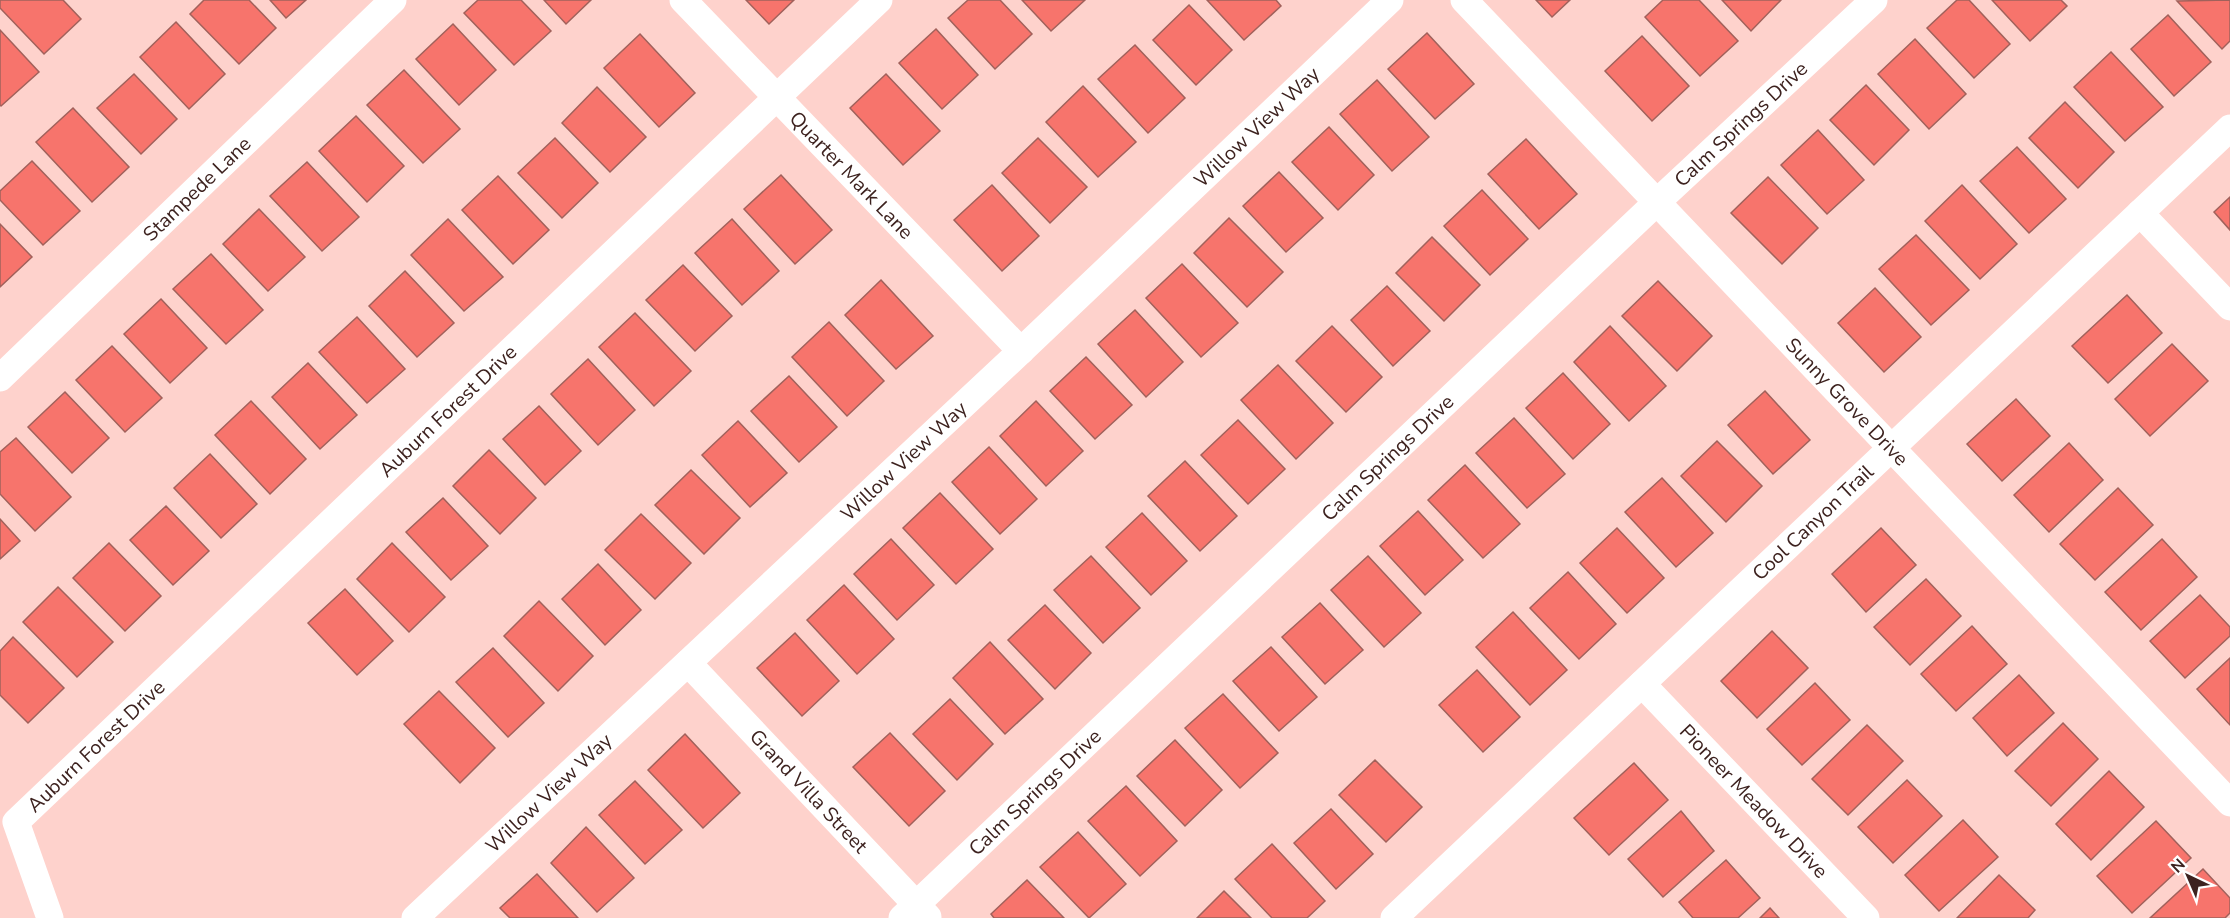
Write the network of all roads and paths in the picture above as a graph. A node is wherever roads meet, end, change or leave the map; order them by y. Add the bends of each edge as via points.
1 (393, 0) edge
2 (683, 0) edge
3 (879, 0) edge
4 (1390, 0) edge
5 (1464, 0) edge
6 (1874, 0) edge
7 (776, 98) junction
8 (2230, 128) edge
9 (1657, 202) junction
10 (2140, 213) junction
11 (2230, 307) edge
12 (1021, 351) junction
13 (0, 378) edge
14 (1892, 448) junction
15 (688, 663) junction
16 (1642, 684) junction
17 (2230, 803) edge
18 (916, 913) edge
19 (50, 918) edge
20 (415, 918) edge
21 (1395, 918) edge
22 (1866, 918) edge

1 - 13 street, Stampede Lane
2 - 7 street, Quarter Mark Lane
3 - 7 street, Auburn Forest Drive
4 - 12 street, Willow View Way
5 - 9 street, Sunny Grove Drive
6 - 9 street, Calm Springs Drive
7 - 12 street, Quarter Mark Lane
7 - 19 street, Auburn Forest Drive via 16,822
8 - 10 street, Cool Canyon Trail
9 - 14 street, Sunny Grove Drive
9 - 18 street, Calm Springs Drive
10 - 11 street
10 - 14 street, Cool Canyon Trail
12 - 15 street, Willow View Way
14 - 16 street, Cool Canyon Trail
14 - 17 street, Sunny Grove Drive
15 - 18 street, Grand Villa Street
15 - 20 street, Willow View Way
16 - 21 street, Cool Canyon Trail
16 - 22 street, Pioneer Meadow Drive

